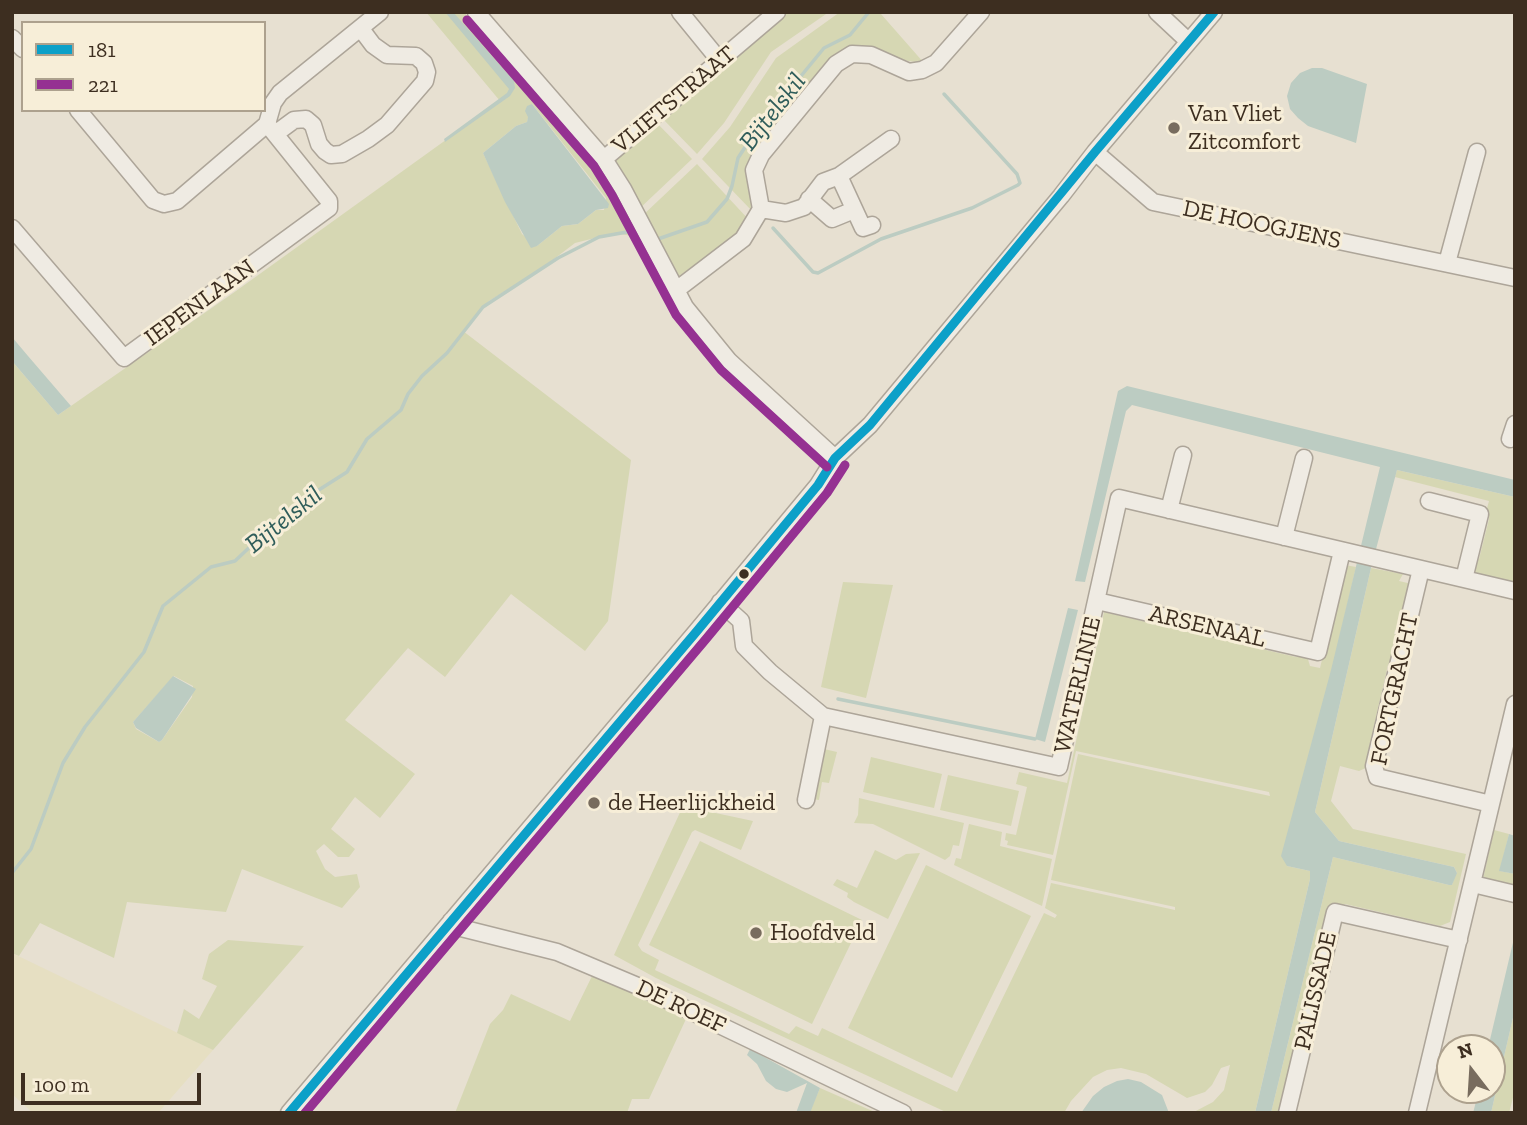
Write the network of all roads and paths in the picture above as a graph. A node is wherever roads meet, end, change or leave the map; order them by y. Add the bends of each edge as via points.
1 (380, 12) edge
2 (476, 12) edge
3 (680, 12) edge
4 (777, 12) edge
5 (981, 12) edge
6 (1157, 12) edge
7 (1214, 12) edge
8 (361, 29) junction
9 (1188, 41) junction
10 (720, 61) junction
11 (80, 112) edge
12 (271, 129) junction
13 (891, 139) dead end
14 (1095, 152) junction
15 (1477, 152) dead end
16 (604, 159) junction
17 (839, 176) junction
18 (809, 199) junction
19 (761, 209) junction
20 (855, 210) junction
21 (872, 225) dead end
22 (12, 228) edge
23 (1447, 263) junction
24 (1515, 278) edge
25 (675, 291) junction
26 (1183, 455) dead end
27 (835, 458) junction
28 (1304, 458) dead end
29 (1429, 501) dead end
30 (1169, 510) junction
31 (1284, 537) junction
32 (1348, 552) junction
33 (1422, 569) junction
34 (1464, 579) junction
35 (1515, 591) edge
36 (1097, 601) junction
37 (720, 602) junction
38 (1515, 704) edge
39 (822, 716) junction
40 (806, 800) dead end
41 (1491, 804) junction
42 (1473, 884) junction
43 (1515, 894) edge
44 (451, 920) junction
45 (1460, 940) junction
46 (289, 1113) edge
47 (903, 1113) edge
48 (1287, 1113) edge
49 (1417, 1113) edge

1 - 8 street
2 - 16 street
3 - 10 street
4 - 10 street, VLIETSTRAAT
5 - 19 street via 936,63 922,70 909,72 871,55 852,54 836,64 761,155 754,170
6 - 9 street
7 - 9 street
8 - 12 street via 272,103
8 - 12 street via 387,55 416,56 427,72 425,81 387,125 331,155 319,144 306,119
9 - 14 street
10 - 16 street, VLIETSTRAAT
11 - 12 street via 153,200 164,204 177,201
12 - 22 street, IEPENLAAN via 329,201 329,208 124,358
13 - 17 street
14 - 23 street, DE HOOGJENS via 1153,202
14 - 27 street via 870,425
15 - 23 street
16 - 25 street
17 - 18 street via 823,182
17 - 20 street
18 - 19 street via 804,207 786,213
18 - 20 street via 832,219
19 - 25 street via 743,239
20 - 21 street via 863,228
23 - 24 street, DE HOOGJENS
25 - 27 street via 729,360
26 - 30 street
27 - 37 street via 818,485
28 - 31 street
29 - 34 street via 1480,514
30 - 31 street, WATERLINIE
30 - 36 street, WATERLINIE via 1119,498
31 - 32 street, WATERLINIE
32 - 33 street, WATERLINIE
32 - 36 street, ARSENAAL via 1318,652
33 - 34 street, WATERLINIE
33 - 41 street, FORTGRACHT via 1374,766 1377,777
34 - 35 street, WATERLINIE
36 - 39 street, WATERLINIE via 1059,767
37 - 39 street, WATERLINIE via 741,621 744,646
37 - 44 street
38 - 41 street
39 - 40 street
41 - 42 street
42 - 43 street
42 - 45 street
44 - 46 street
44 - 47 street, DE ROEF via 461,928 557,952 640,987
45 - 48 street, PALISSADE via 1335,912
45 - 49 street

